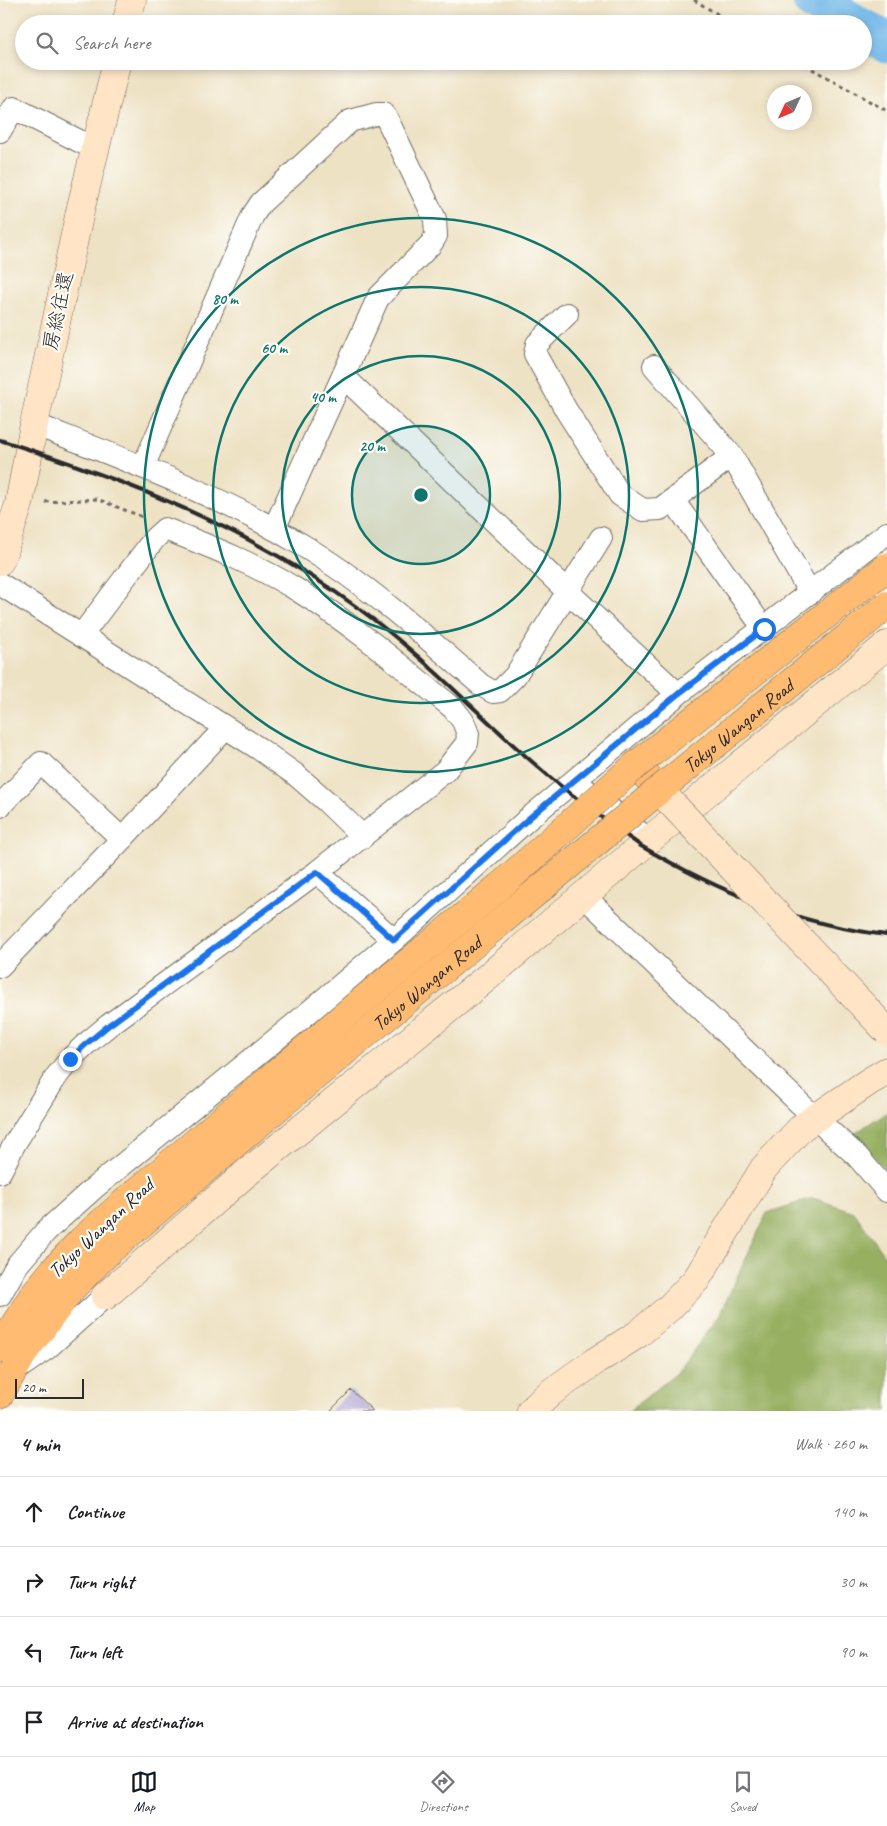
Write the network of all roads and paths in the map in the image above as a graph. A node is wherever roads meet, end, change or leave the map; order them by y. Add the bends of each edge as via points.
1 (132, 0) edge
2 (694, 0) edge
3 (128, 15) edge
4 (719, 15) edge
5 (115, 70) edge
6 (814, 70) edge
7 (887, 111) edge
8 (0, 132) edge
9 (95, 149) junction
10 (567, 314) dead end
11 (654, 366) dead end
12 (343, 376) junction
13 (34, 424) junction
14 (732, 456) junction
15 (143, 467) junction
16 (673, 500) junction
17 (19, 504) junction
18 (165, 529) junction
19 (274, 529) junction
20 (887, 533) edge
21 (601, 538) dead end
22 (0, 561) edge
23 (887, 567) edge
24 (0, 584) edge
25 (568, 592) junction
26 (810, 593) junction
27 (887, 605) edge
28 (764, 629) junction
29 (81, 636) junction
30 (887, 645) edge
31 (678, 694) junction
32 (225, 728) junction
33 (636, 766) junction
34 (575, 781) junction
35 (659, 790) junction
36 (0, 806) edge
37 (363, 837) junction
38 (122, 839) junction
39 (649, 840) junction
40 (317, 872) junction
41 (583, 896) junction
42 (394, 940) junction
43 (0, 966) edge
44 (887, 1031) edge
45 (887, 1071) edge
46 (815, 1118) junction
47 (8, 1135) edge
48 (0, 1172) edge
49 (887, 1192) edge
50 (63, 1279) junction
51 (0, 1295) edge
52 (105, 1296) joint
53 (0, 1348) edge
54 (4, 1382) edge
55 (531, 1411) edge

1 - 3 street
2 - 4 path
5 - 9 street, 房総往還
6 - 7 path
8 - 9 street via 14,108
9 - 13 street, 房総往還
10 - 16 street via 536,344 535,354 566,410 620,495 643,510 660,509
11 - 14 street
12 - 15 street via 378,298 436,236 436,219 382,114 350,121 261,203
12 - 19 street
12 - 25 street
13 - 15 street
13 - 17 street, 房総往還
14 - 16 street
14 - 26 street
15 - 19 street via 209,495
16 - 28 street
17 - 18 path via 97,499 135,513
17 - 22 street, 房総往還
18 - 29 street
18 - 37 street via 225,552 302,592 387,655 453,708 463,721 468,734 467,743 445,771
19 - 25 street via 348,576 493,692 500,691 515,676
20 - 26 street
21 - 25 street
23 - 33 highway, Tokyo Wangan Road, bridge
24 - 29 street
25 - 31 street
26 - 28 street
27 - 35 highway, Tokyo Wangan Road, bridge
28 - 31 street
29 - 32 street
30 - 39 street
31 - 34 street
32 - 37 street via 296,775
32 - 38 street
33 - 35 highway
33 - 50 highway, Tokyo Wangan Road, bridge via 499,887 118,1208 82,1241
34 - 39 street
34 - 42 street
35 - 44 street, bridge
35 - 50 highway, Tokyo Wangan Road, bridge via 109,1251
36 - 38 street via 41,763
37 - 40 street
38 - 43 street
39 - 41 street
40 - 42 street
40 - 47 street via 86,1044
41 - 46 street
41 - 52 street via 243,1176
42 - 51 street via 65,1213 17,1266
45 - 46 street
46 - 49 street via 857,1156
46 - 55 street via 802,1127 764,1168 696,1280 669,1308
47 - 48 street
50 - 53 highway, Tokyo Wangan Road via 34,1294
50 - 54 highway, Tokyo Wangan Road via 26,1349
52 - 54 street

